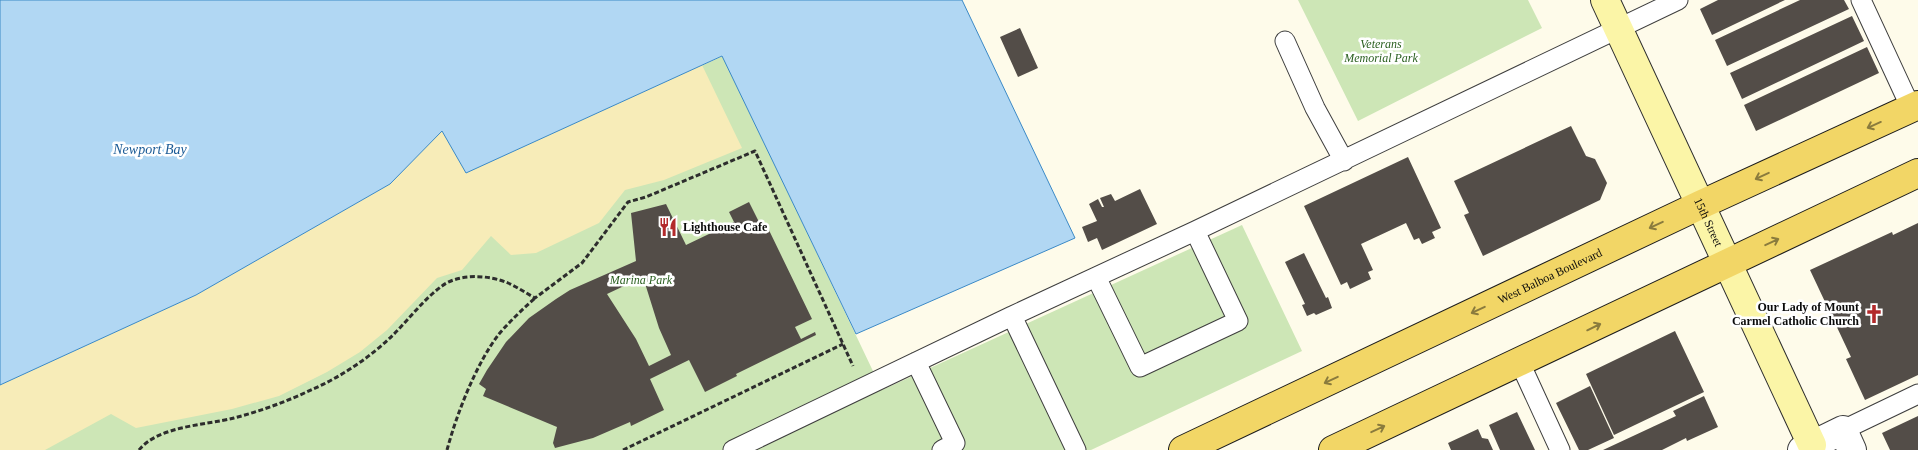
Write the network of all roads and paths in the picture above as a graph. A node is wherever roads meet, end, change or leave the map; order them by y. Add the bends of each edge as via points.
1 (1604, 0) edge
2 (1678, 0) edge
3 (1861, 0) edge
4 (1618, 29) junction
5 (1284, 41) dead end
6 (1915, 106) edge
7 (1344, 161) junction
8 (1918, 173) edge
9 (1700, 205) junction
10 (1195, 231) junction
11 (1728, 263) junction
12 (1096, 277) junction
13 (535, 298) junction
14 (1012, 316) junction
15 (843, 344) junction
16 (916, 362) junction
17 (1520, 363) junction
18 (863, 388) junction
19 (1918, 394) edge
20 (1847, 440) edge
21 (1807, 448) edge
22 (139, 450) edge
23 (447, 450) edge
24 (623, 450) edge
25 (733, 450) edge
26 (942, 450) edge
27 (1076, 450) edge
28 (1183, 450) edge
29 (1334, 450) edge
30 (1560, 450) edge

1 - 4 street, 15th Street
2 - 4 lane
3 - 6 lane
4 - 7 lane
4 - 9 street, 15th Street
5 - 7 lane
6 -> 9 main road, West Balboa Boulevard
7 - 10 lane
11 -> 8 main road
9 - 11 street, 15th Street
9 -> 28 main road, West Balboa Boulevard
10 - 12 lane
10 - 12 lane via 1238,322 1140,367
17 -> 11 main road
11 - 21 street, 15th Street
12 - 14 lane
13 - 15 path via 582,263 628,202 755,151
13 - 22 path via 506,282 479,277 460,278 444,284 369,355 314,389 234,418 166,432
13 - 23 path via 500,334 480,367 457,413
14 - 16 lane
14 - 27 lane
15 - 18 path
15 - 24 path
16 - 18 lane
16 - 26 lane via 955,444
29 -> 17 main road
17 - 30 lane
18 - 25 lane
19 - 20 lane
20 - 21 street, 15th Street

